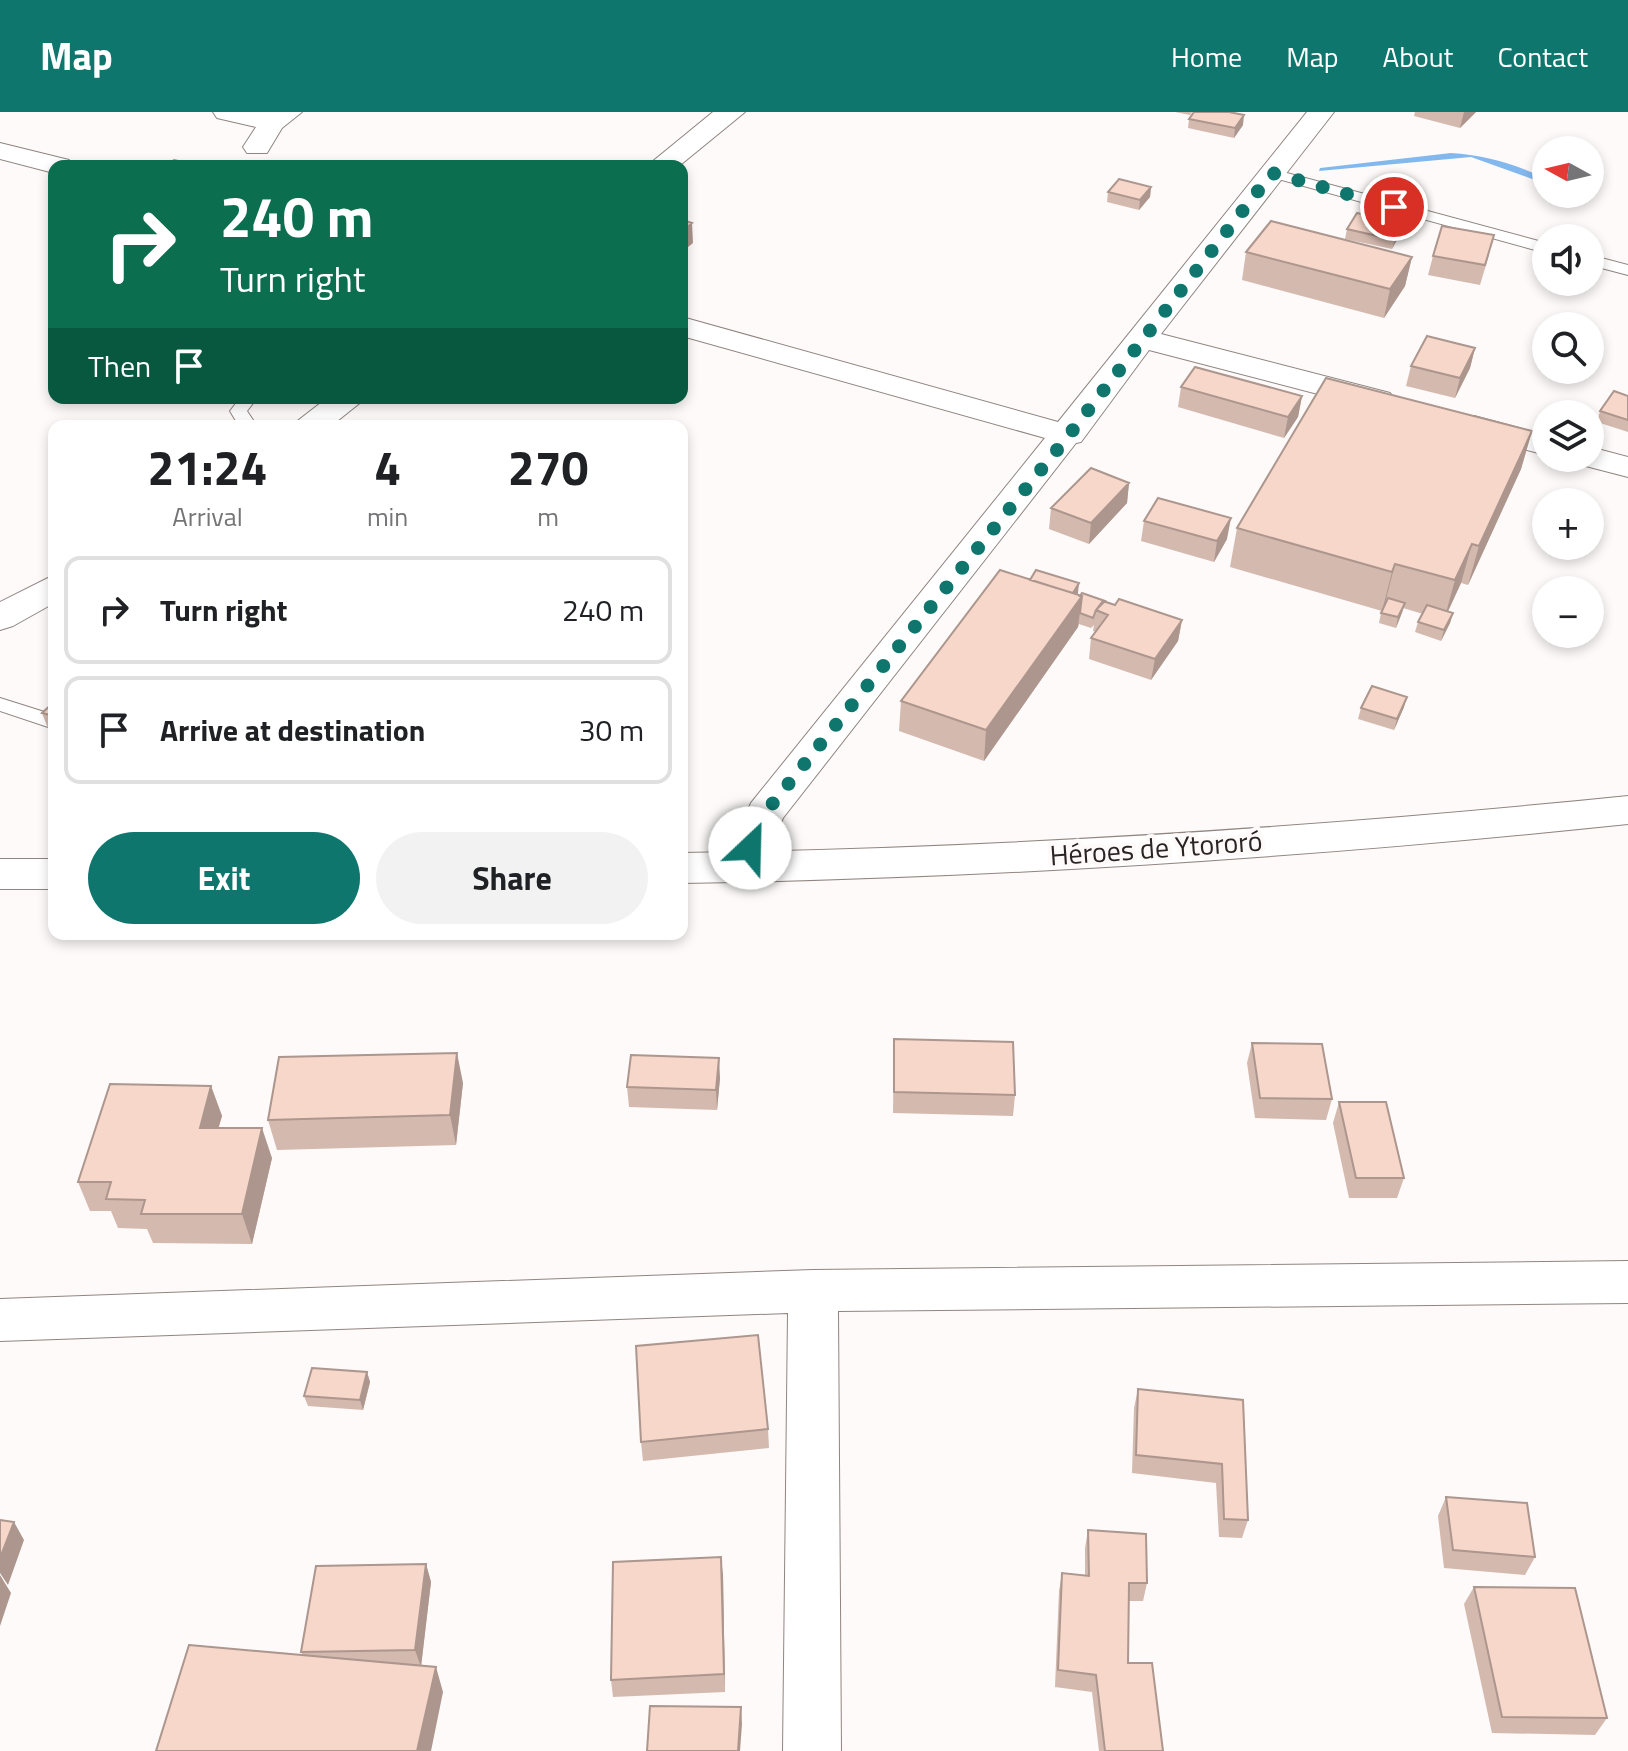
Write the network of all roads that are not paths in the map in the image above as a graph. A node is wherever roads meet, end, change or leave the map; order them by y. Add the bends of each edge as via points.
1 (226, 112) edge
2 (731, 112) edge
3 (1321, 112) edge
4 (281, 117) edge
5 (257, 147) dead end
6 (0, 151) edge
7 (669, 160) edge
8 (48, 163) edge
9 (1272, 173) junction
10 (1532, 244) edge
11 (1604, 264) edge
12 (1628, 270) edge
13 (688, 328) edge
14 (1142, 339) junction
15 (340, 404) edge
16 (317, 420) edge
17 (1069, 435) junction
18 (1532, 441) edge
19 (1604, 461) edge
20 (1628, 467) edge
21 (48, 590) edge
22 (0, 618) edge
23 (0, 704) edge
24 (48, 716) edge
25 (1628, 810) edge
26 (743, 867) junction
27 (688, 868) edge
28 (0, 874) edge
29 (48, 874) edge
30 (1628, 1282) edge
31 (813, 1291) junction
32 (0, 1320) edge
33 (812, 1751) edge

1 - 4 street
2 - 7 main road
3 - 9 street
4 - 5 street
6 - 8 street
9 - 10 lane
9 - 14 street
11 - 12 lane
13 - 17 street
14 - 17 street
14 - 18 street
15 - 16 main road
17 - 26 street via 765,813
19 - 20 street
21 - 22 main road
23 - 24 lane
25 - 26 main road, Héroes de Ytororó via 1449,829 1081,854
26 - 27 main road, Héroes de Ytororó
28 - 29 main road
30 - 31 street
31 - 32 street
31 - 33 street

